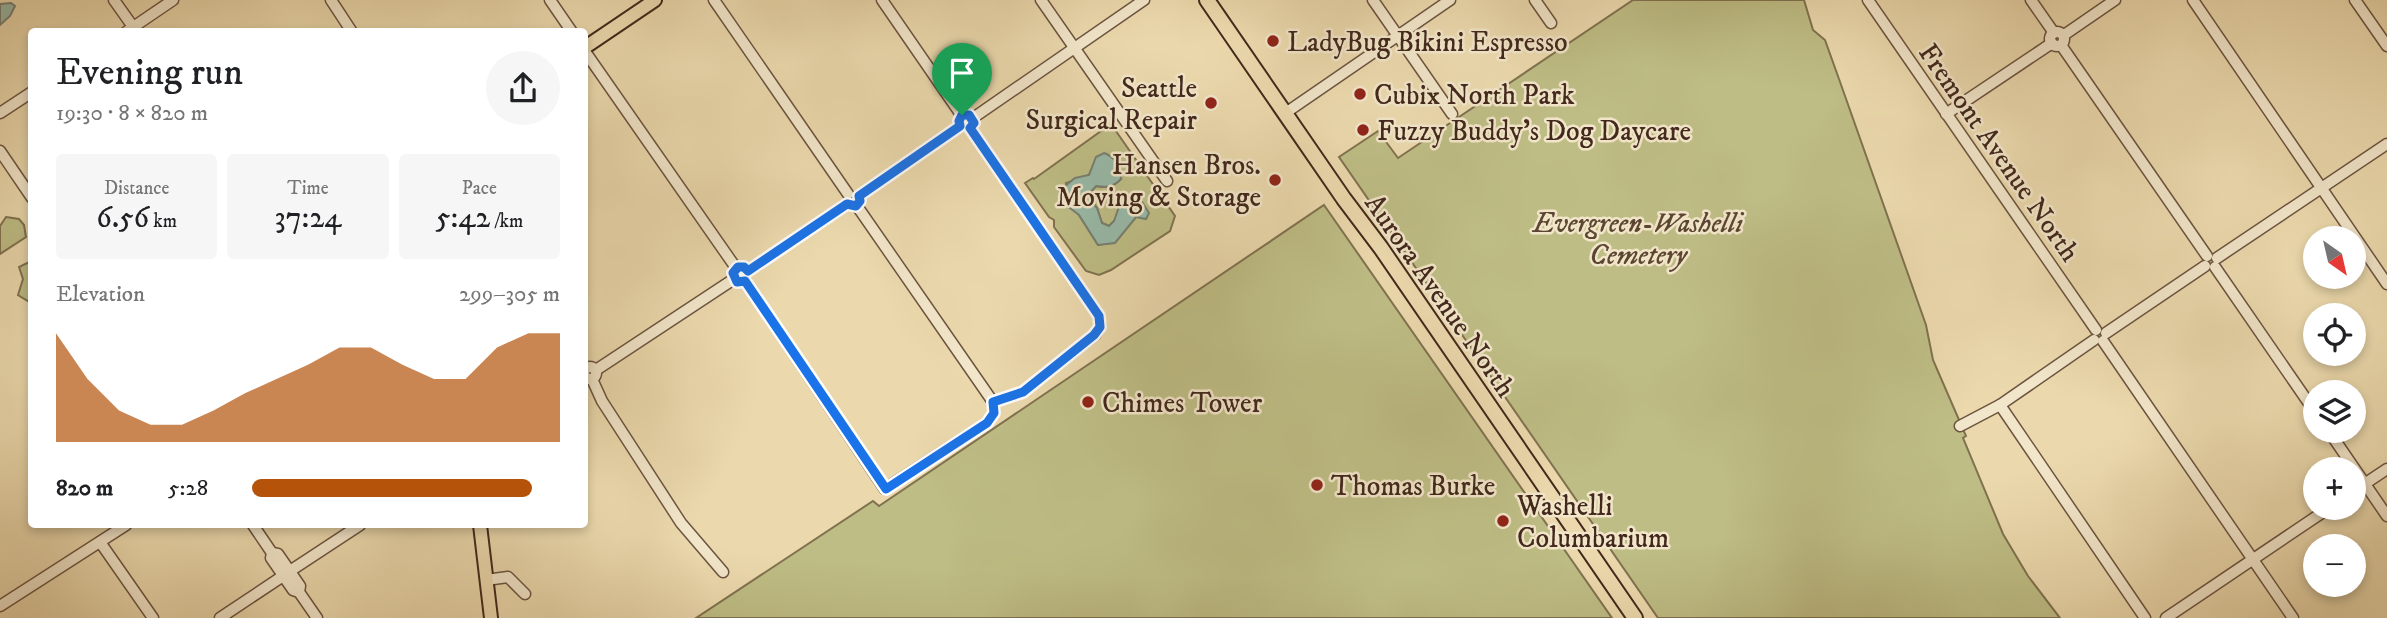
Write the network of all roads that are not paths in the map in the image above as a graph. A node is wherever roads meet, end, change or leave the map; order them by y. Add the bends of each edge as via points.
1 (114, 0) edge
2 (173, 0) edge
3 (331, 0) edge
4 (550, 0) edge
5 (654, 0) edge
6 (714, 0) edge
7 (882, 0) edge
8 (1041, 0) edge
9 (1144, 0) edge
10 (1207, 0) edge
11 (1373, 0) edge
12 (1450, 0) edge
13 (1535, 0) edge
14 (1868, 0) edge
15 (2031, 0) edge
16 (2115, 0) edge
17 (2193, 0) edge
18 (2355, 0) edge
19 (1551, 23) dead end
20 (131, 28) edge
21 (135, 28) edge
22 (349, 28) edge
23 (569, 28) edge
24 (1397, 36) junction
25 (2058, 39) junction
26 (588, 46) edge
27 (2387, 46) edge
28 (1075, 49) junction
29 (588, 55) edge
30 (28, 95) edge
31 (0, 113) edge
32 (1284, 114) junction
33 (1451, 114) dead end
34 (1946, 114) junction
35 (966, 122) junction
36 (2387, 144) edge
37 (0, 151) edge
38 (1167, 181) dead end
39 (2322, 189) junction
40 (28, 192) edge
41 (852, 200) junction
42 (2211, 262) junction
43 (735, 274) junction
44 (746, 276) junction
45 (2387, 284) edge
46 (2100, 336) junction
47 (589, 372) edge
48 (2303, 395) edge
49 (993, 402) junction
50 (2000, 405) junction
51 (1960, 426) dead end
52 (2387, 469) edge
53 (2366, 483) edge
54 (2366, 485) edge
55 (2387, 516) edge
56 (2311, 520) edge
57 (121, 528) edge
58 (255, 528) edge
59 (355, 528) edge
60 (480, 528) edge
61 (100, 542) junction
62 (2252, 560) junction
63 (723, 572) dead end
64 (286, 574) junction
65 (486, 580) junction
66 (525, 594) dead end
67 (0, 606) edge
68 (153, 618) edge
69 (220, 618) edge
70 (317, 618) edge
71 (491, 618) edge
72 (1635, 618) edge
73 (2145, 618) edge
74 (2166, 618) edge
75 (2293, 618) edge

1 - 20 street
2 - 21 street
3 - 22 street
4 - 23 street
5 - 26 main road
6 - 41 street
7 - 35 street
8 - 28 street
9 - 28 street
10 - 32 highway, Aurora Avenue North
11 - 24 street
12 - 24 street
13 - 19 street
14 - 34 street, Fremont Avenue North
15 - 25 street
16 - 25 street
17 - 39 street
18 - 27 street
24 - 32 street
24 - 33 street
25 - 34 street
25 - 42 street
28 - 35 street
28 - 38 street
29 - 43 street
30 - 31 street
32 - 72 highway, Aurora Avenue North
34 - 46 street, Fremont Avenue North
35 - 41 street
35 - 49 street via 1099,316 1100,327 1081,346 1023,392
36 - 39 street
37 - 40 street
39 - 42 street
39 - 45 street
41 - 44 street
41 - 49 street
42 - 46 street
42 - 48 street
43 - 44 street via 739,283
43 - 47 street
44 - 49 street via 886,489 987,423 994,413
46 - 50 street
46 - 62 street, Fremont Avenue North
47 - 63 street via 602,401 681,523
50 - 51 street
50 - 73 street
52 - 53 street
54 - 55 street
56 - 62 street
57 - 61 street
58 - 64 street via 271,558
59 - 64 street
60 - 65 main road
61 - 67 street
61 - 68 street
62 - 74 street
62 - 75 street, Fremont Avenue North
64 - 69 street
64 - 70 street
65 - 66 street via 509,577
65 - 71 main road

